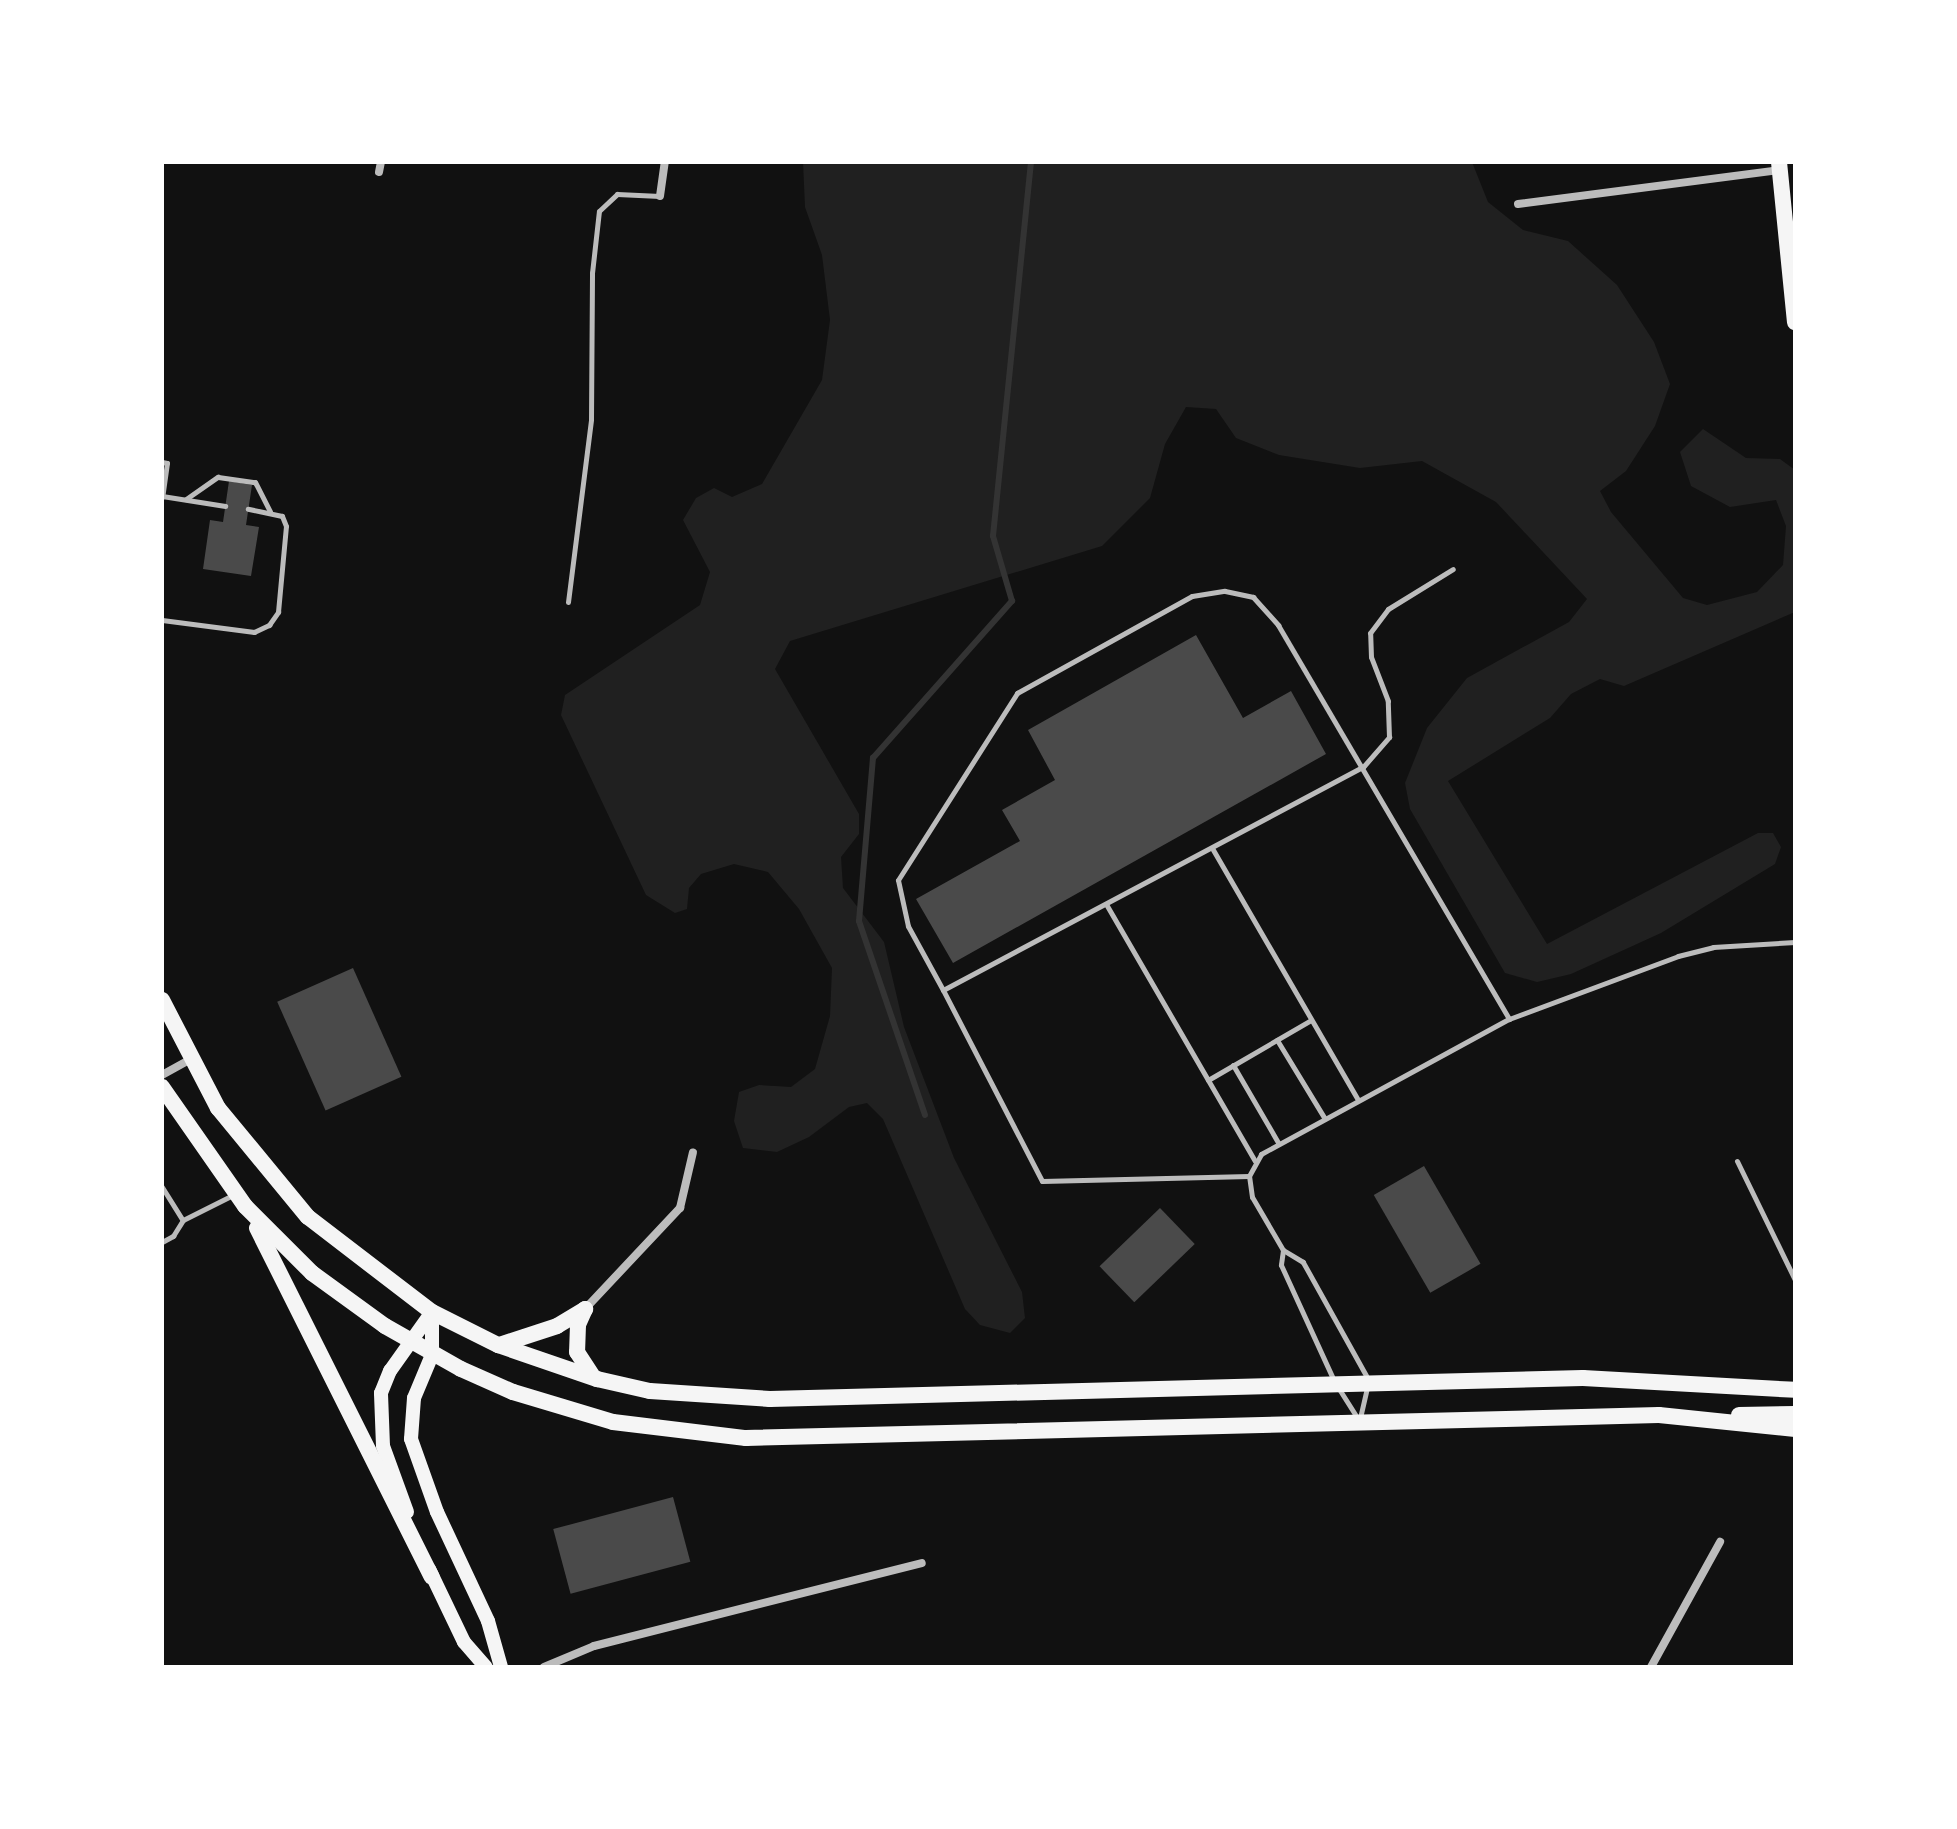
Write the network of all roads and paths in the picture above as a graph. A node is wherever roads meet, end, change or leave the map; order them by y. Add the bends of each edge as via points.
1 (381, 162) edge
2 (665, 162) edge
3 (1779, 166) edge
4 (379, 172) dead end
5 (660, 196) joint
6 (1518, 204) dead end
7 (1795, 322) edge
8 (162, 462) edge
9 (162, 497) edge
10 (186, 499) junction
11 (225, 506) dead end
12 (248, 509) dead end
13 (270, 512) junction
14 (1453, 569) dead end
15 (568, 602) dead end
16 (162, 620) edge
17 (1363, 767) junction
18 (1212, 848) junction
19 (1106, 904) junction
20 (1795, 942) edge
21 (943, 990) junction
22 (162, 1000) edge
23 (1509, 1019) junction
24 (1312, 1020) junction
25 (1277, 1040) junction
26 (189, 1060) junction
27 (1233, 1065) junction
28 (162, 1075) edge
29 (1208, 1080) junction
30 (162, 1087) edge
31 (1358, 1100) junction
32 (1325, 1119) junction
33 (1279, 1144) junction
34 (693, 1152) dead end
35 (1255, 1161) junction
36 (1737, 1161) dead end
37 (1249, 1176) junction
38 (162, 1187) edge
39 (240, 1200) junction
40 (183, 1220) junction
41 (162, 1242) edge
42 (1283, 1250) junction
43 (1795, 1280) edge
44 (585, 1309) junction
45 (432, 1312) junction
46 (411, 1341) junction
47 (498, 1345) junction
48 (432, 1355) junction
49 (594, 1379) junction
50 (1369, 1380) junction
51 (1334, 1381) junction
52 (1795, 1390) edge
53 (1795, 1414) edge
54 (1681, 1417) junction
55 (1359, 1421) junction
56 (1795, 1429) edge
57 (1795, 1530) edge
58 (1720, 1542) dead end
59 (922, 1563) dead end
60 (432, 1577) junction
61 (1795, 1598) edge
62 (486, 1667) edge
63 (501, 1667) edge
64 (544, 1667) edge
65 (1651, 1667) edge

1 - 4 street
2 - 5 street
3 - 6 street
3 - 7 main road
5 - 15 lane via 617,194 599,211 593,243 591,419
8 - 9 lane via 167,463
9 - 10 lane
10 - 11 lane
10 - 13 lane via 218,477 255,482
12 - 13 lane
13 - 16 lane via 282,516 286,526 278,612 269,625 254,632
14 - 17 lane via 1388,609 1370,633 1371,657 1388,701 1389,737
17 - 18 lane
17 - 21 lane via 1278,625 1253,597 1225,591 1192,596 1017,693 898,880 908,926
17 - 23 lane
18 - 19 lane
18 - 24 lane
19 - 21 lane
19 - 29 lane
20 - 23 lane via 1713,947 1678,956
21 - 37 lane via 1042,1181
22 - 26 main road
23 - 31 lane
24 - 25 lane
24 - 31 lane
25 - 27 lane
25 - 32 lane
26 - 28 street
26 - 45 main road via 240,1139 308,1217
27 - 29 lane
27 - 33 lane
29 - 35 lane
30 - 39 main road
31 - 32 lane
32 - 33 lane
33 - 35 lane
34 - 44 street via 680,1208
35 - 37 lane
36 - 43 lane
37 - 42 lane via 1252,1197
38 - 40 lane
39 - 40 lane
39 - 46 main road via 312,1273
39 - 60 main road
40 - 41 lane
42 - 50 lane via 1303,1262
42 - 51 lane via 1281,1265
44 - 47 main road via 557,1326
44 - 49 main road via 577,1352
45 - 46 main road
45 - 47 main road
45 - 48 main road
46 - 48 main road
46 - 60 main road via 381,1393 380,1425 392,1475
47 - 49 main road
48 - 55 main road via 568,1411 717,1436
48 - 63 main road via 411,1421 416,1461 488,1621
49 - 51 main road via 650,1391 770,1399
50 - 51 main road
50 - 52 main road via 1670,1380
50 - 55 lane
51 - 55 lane
53 - 54 main road
54 - 55 main road
54 - 56 main road
57 - 61 lane
58 - 65 street
59 - 64 street via 594,1646
60 - 62 main road via 464,1642

